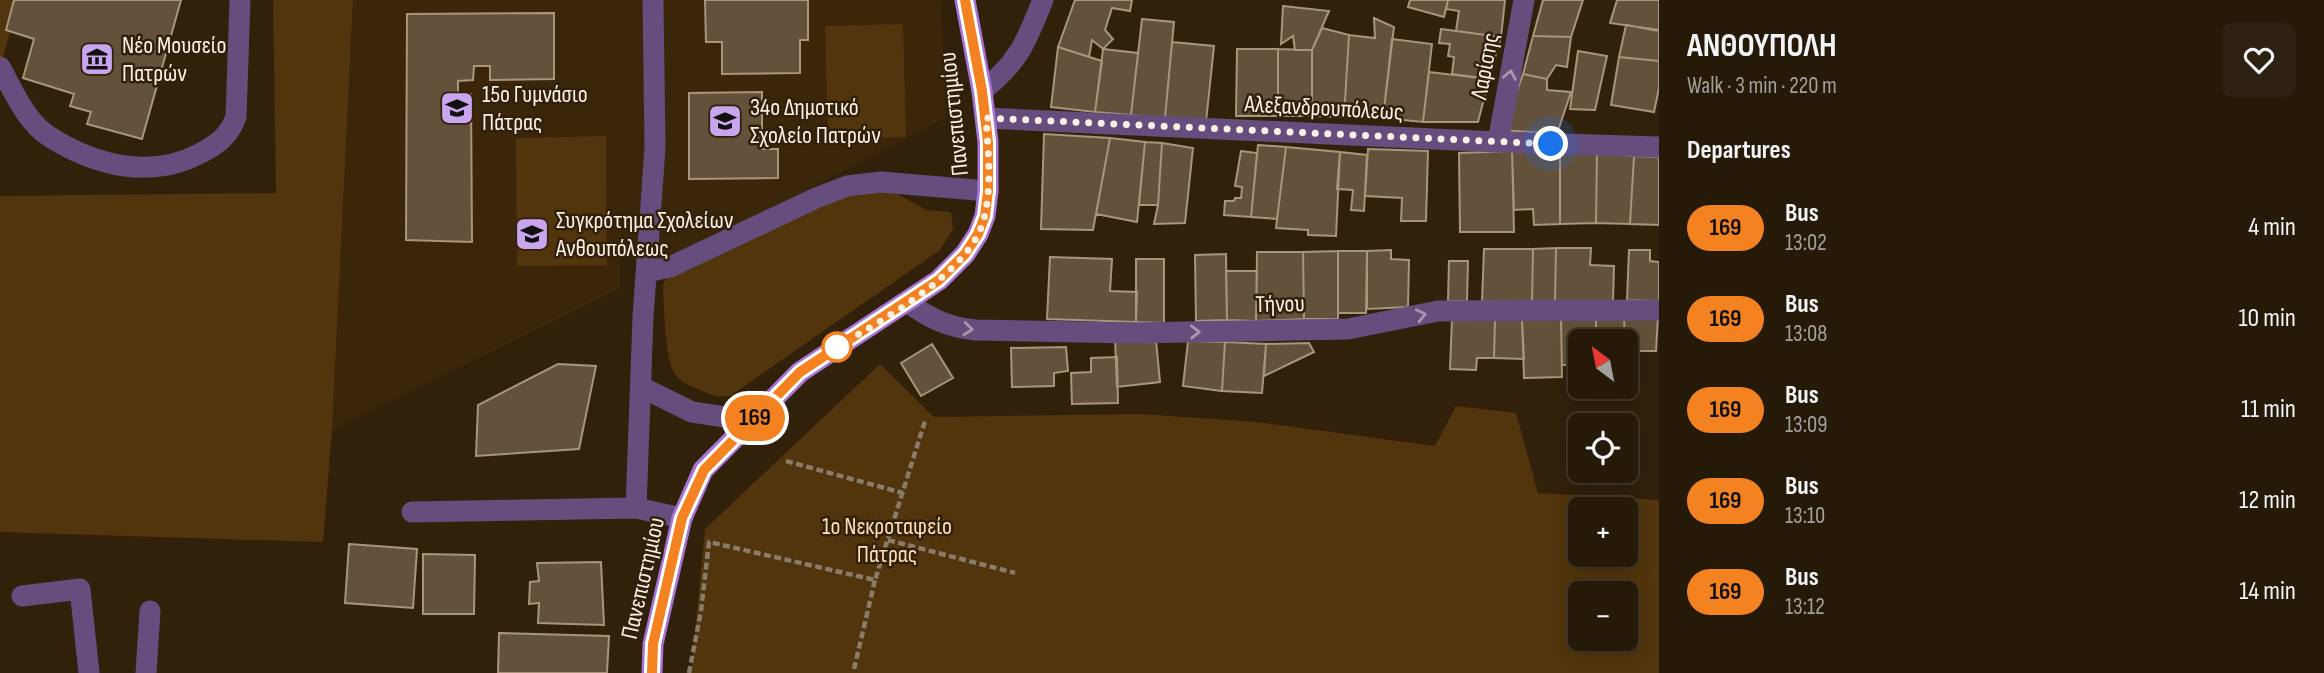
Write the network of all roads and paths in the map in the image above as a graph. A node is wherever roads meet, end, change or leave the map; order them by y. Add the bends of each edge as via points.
1 (240, 0) edge
2 (653, 0) edge
3 (965, 0) edge
4 (1043, 0) edge
5 (1524, 0) edge
6 (1, 68) edge
7 (982, 91) junction
8 (986, 118) junction
9 (1497, 142) junction
10 (1659, 147) edge
11 (988, 191) junction
12 (647, 272) junction
13 (906, 302) junction
14 (1659, 310) edge
15 (641, 387) junction
16 (752, 421) junction
17 (925, 421) dead end
18 (786, 460) dead end
19 (902, 493) junction
20 (636, 508) junction
21 (412, 512) dead end
22 (682, 518) junction
23 (888, 540) junction
24 (1015, 573) dead end
25 (875, 580) junction
26 (22, 596) dead end
27 (150, 611) dead end
28 (854, 669) dead end
29 (89, 673) edge
30 (146, 673) edge
31 (652, 673) edge
32 (689, 673) edge

1 - 6 street via 236,117 222,140 188,160 161,167 122,167 50,137 23,109
2 - 12 street via 655,148
3 - 7 main road, Πανεπιστημίου
4 - 7 street via 1010,67
9 -> 5 street, Λαρίσης
7 - 8 main road, Πανεπιστημίου
8 - 9 street, Αλεξανδρουπόλεως
8 - 11 main road, Πανεπιστημίου
9 - 10 street, Αλεξανδρουπόλεως
11 - 12 street via 881,181 847,186 670,267
11 - 13 main road, Πανεπιστημίου via 982,226 970,248 939,280
12 - 15 street
13 -> 14 street, Τήνου via 939,323 964,329 1131,332 1348,329 1438,311
13 - 16 main road, Πανεπιστημίου via 800,372
15 - 16 street via 692,412
15 - 20 street
16 - 22 main road, Πανεπιστημίου via 704,470
17 - 19 path
18 - 19 path
19 - 23 path
20 - 21 street
20 - 22 street
22 - 31 main road, Πανεπιστημίου via 653,644
23 - 24 path
23 - 25 path
25 - 28 path
25 - 32 path via 709,542
26 - 29 street via 80,589
27 - 30 street

